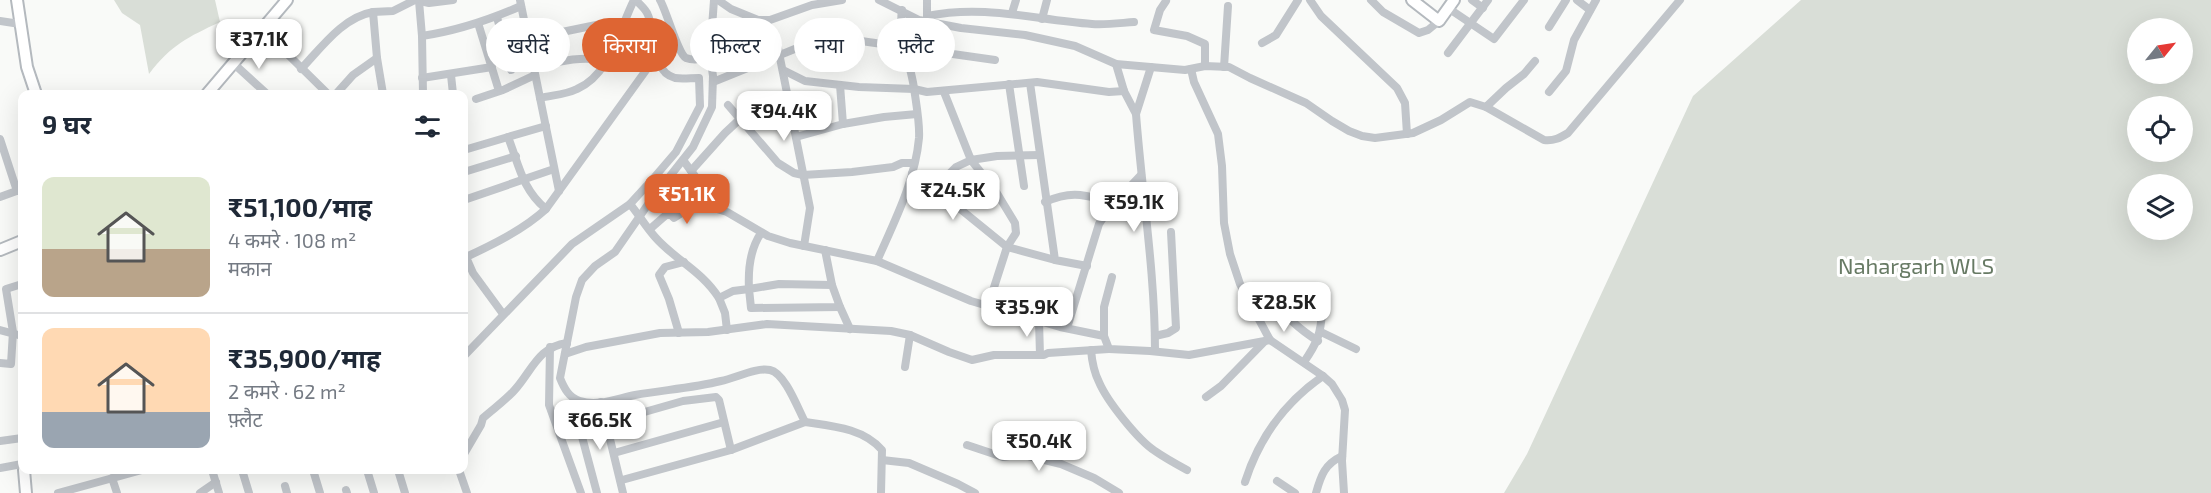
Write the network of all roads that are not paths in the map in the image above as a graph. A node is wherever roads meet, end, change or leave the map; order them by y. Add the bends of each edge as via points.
1 (17, 0) edge
2 (287, 0) edge
3 (417, 0) edge
4 (453, 0) edge
5 (635, 0) edge
6 (660, 0) edge
7 (716, 0) edge
8 (842, 0) edge
9 (880, 0) edge
10 (927, 0) edge
11 (1016, 0) edge
12 (1047, 0) edge
13 (1298, 0) edge
14 (1310, 0) edge
15 (1371, 0) edge
16 (1412, 0) edge
17 (1472, 0) edge
18 (1488, 0) edge
19 (1524, 0) edge
20 (1566, 0) edge
21 (1576, 0) edge
22 (1596, 0) edge
23 (1680, 0) edge
24 (1166, 1) edge
25 (521, 3) edge
26 (1451, 4) edge
27 (1228, 6) dead end
28 (1483, 8) junction
29 (902, 10) junction
30 (1590, 10) junction
31 (373, 12) junction
32 (1012, 13) junction
33 (497, 17) joint
34 (524, 18) edge
35 (626, 18) edge
36 (649, 18) edge
37 (714, 18) edge
38 (901, 18) edge
39 (916, 18) edge
40 (927, 18) edge
41 (930, 18) edge
42 (1042, 19) junction
43 (0, 21) edge
44 (1439, 21) junction
45 (478, 22) junction
46 (1134, 22) dead end
47 (20, 24) junction
48 (1470, 25) junction
49 (955, 26) edge
50 (1549, 27) dead end
51 (262, 29) junction
52 (422, 36) junction
53 (877, 41) edge
54 (1262, 43) dead end
55 (486, 48) edge
56 (955, 53) edge
57 (1448, 53) dead end
58 (782, 54) edge
59 (377, 58) junction
60 (690, 59) edge
61 (995, 60) dead end
62 (1535, 61) dead end
63 (233, 63) junction
64 (1116, 64) junction
65 (782, 66) edge
66 (1205, 66) junction
67 (1151, 67) junction
68 (1224, 67) junction
69 (486, 68) edge
70 (301, 69) junction
71 (1191, 69) junction
72 (783, 70) junction
73 (493, 72) edge
74 (532, 72) edge
75 (534, 72) edge
76 (597, 72) edge
77 (645, 72) edge
78 (666, 72) edge
79 (712, 72) edge
80 (732, 72) edge
81 (910, 72) edge
82 (451, 75) junction
83 (422, 78) junction
84 (713, 79) junction
85 (1030, 82) junction
86 (1009, 84) junction
87 (840, 85) junction
88 (914, 89) junction
89 (35, 90) edge
90 (210, 90) edge
91 (263, 90) edge
92 (324, 90) edge
93 (340, 90) edge
94 (381, 90) edge
95 (423, 90) edge
96 (453, 90) edge
97 (499, 91) junction
98 (1124, 91) junction
99 (944, 92) junction
100 (1549, 92) dead end
101 (540, 98) junction
102 (476, 99) dead end
103 (728, 105) dead end
104 (1486, 107) junction
105 (917, 114) junction
106 (1136, 114) junction
107 (741, 119) junction
108 (843, 124) junction
109 (546, 126) junction
110 (1407, 134) junction
111 (508, 137) junction
112 (796, 137) junction
113 (0, 139) edge
114 (468, 149) edge
115 (676, 152) junction
116 (1020, 154) junction
117 (1039, 155) junction
118 (516, 156) junction
119 (684, 158) junction
120 (971, 160) junction
121 (914, 163) junction
122 (554, 169) junction
123 (468, 171) edge
124 (691, 171) junction
125 (912, 173) junction
126 (803, 175) junction
127 (1141, 175) junction
128 (522, 179) junction
129 (18, 185) edge
130 (1023, 186) dead end
131 (934, 189) junction
132 (18, 191) edge
133 (559, 191) junction
134 (707, 196) junction
135 (0, 197) edge
136 (468, 199) edge
137 (1045, 202) junction
138 (1115, 202) junction
139 (630, 204) junction
140 (546, 209) junction
141 (640, 216) junction
142 (650, 229) junction
143 (1172, 232) dead end
144 (761, 233) junction
145 (18, 243) edge
146 (804, 246) junction
147 (1007, 247) junction
148 (0, 250) edge
149 (825, 250) junction
150 (468, 256) edge
151 (1055, 260) junction
152 (877, 261) junction
153 (684, 262) junction
154 (468, 263) edge
155 (1087, 266) junction
156 (1112, 277) dead end
157 (18, 285) edge
158 (832, 285) junction
159 (748, 289) junction
160 (719, 298) junction
161 (1274, 300) dead end
162 (988, 306) junction
163 (840, 307) junction
164 (1322, 311) dead end
165 (503, 314) junction
166 (1039, 321) junction
167 (1067, 328) junction
168 (850, 329) junction
169 (0, 330) edge
170 (727, 330) junction
171 (13, 332) junction
172 (1321, 332) junction
173 (680, 333) junction
174 (18, 334) edge
175 (910, 335) junction
176 (1104, 336) junction
177 (1155, 336) junction
178 (1267, 341) junction
179 (1318, 341) junction
180 (558, 345) junction
181 (1109, 349) junction
182 (1356, 349) dead end
183 (1091, 351) junction
184 (1155, 351) junction
185 (468, 352) edge
186 (565, 354) junction
187 (1040, 355) junction
188 (1305, 362) junction
189 (0, 363) edge
190 (905, 367) dead end
191 (1323, 376) junction
192 (666, 392) junction
193 (1206, 397) dead end
194 (601, 402) junction
195 (670, 405) junction
196 (724, 422) junction
197 (805, 422) junction
198 (606, 423) junction
199 (581, 433) dead end
200 (18, 439) edge
201 (0, 441) edge
202 (967, 445) dead end
203 (468, 446) edge
204 (731, 450) junction
205 (614, 453) junction
206 (1342, 456) junction
207 (882, 460) junction
208 (18, 465) edge
209 (0, 468) edge
210 (1187, 470) dead end
211 (24, 474) edge
212 (127, 474) edge
213 (213, 474) edge
214 (243, 474) edge
215 (314, 474) edge
216 (368, 474) edge
217 (399, 474) edge
218 (460, 474) edge
219 (112, 478) junction
220 (1277, 481) dead end
221 (216, 482) junction
222 (1245, 482) dead end
223 (621, 489) edge
224 (26, 493) edge
225 (58, 493) edge
226 (117, 493) edge
227 (200, 493) edge
228 (219, 493) edge
229 (249, 493) edge
230 (320, 493) edge
231 (374, 493) edge
232 (405, 493) edge
233 (467, 493) edge
234 (582, 493) edge
235 (597, 493) edge
236 (880, 493) edge
237 (975, 493) edge
238 (1119, 493) edge
239 (1295, 493) edge
240 (1316, 493) edge
241 (1344, 493) edge

1 - 47 street
2 - 51 street
3 - 4 street
3 - 31 street via 393,11
3 - 52 street
5 - 35 street
5 - 36 street
6 - 60 street via 682,55
7 - 8 street via 758,20
7 - 37 street
9 - 29 street
10 - 40 street
11 - 32 street
12 - 42 street
13 - 54 street via 1276,35
14 - 110 street via 1321,16 1397,88 1405,103
15 - 44 street via 1383,12 1419,33
16 - 44 street
17 - 28 street
18 - 28 street
19 - 48 street via 1494,39
20 - 50 street
21 - 30 street
22 - 30 street
23 - 104 street via 1561,138 1544,140
24 - 66 street via 1154,30 1205,44
25 - 33 street
25 - 34 street
26 - 44 street
26 - 48 street
27 - 68 street
28 - 48 street
29 - 38 street
29 - 39 street
30 - 100 street via 1574,40 1566,71
31 - 59 street
31 - 70 street via 347,23
32 - 41 street via 974,10
32 - 42 street
33 - 45 street
42 - 46 street via 1095,24
43 - 47 street
45 - 52 street
45 - 55 street
47 - 89 street
48 - 57 street
49 - 64 street via 1075,46
51 - 63 street
51 - 70 street
52 - 83 street
53 - 58 street via 833,39
56 - 61 street
59 - 93 street
59 - 94 street
62 - 104 street
63 - 90 street
63 - 91 street
64 - 67 street
64 - 98 street
65 - 72 street
66 - 68 street
66 - 71 street
67 - 71 street
67 - 106 street
68 - 110 street via 1306,103 1349,131 1375,138
69 - 82 street
70 - 92 street
71 - 178 street via 1218,135 1230,254
72 - 87 street via 805,81
72 - 112 street
73 - 97 street
74 - 97 street
75 - 101 street
76 - 101 street via 579,89
77 - 133 street
78 - 115 street via 675,78 699,78 700,106
79 - 84 street
80 - 84 street
81 - 88 street
82 - 83 street
82 - 96 street
83 - 95 street
84 - 119 street via 712,107
85 - 86 street
85 - 98 street
85 - 117 street
86 - 99 street
86 - 116 street
87 - 88 street
87 - 108 street
88 - 99 street
88 - 105 street
97 - 102 street
98 - 106 street
99 - 120 street
101 - 109 street
103 - 107 street
104 - 110 street via 1470,102
105 - 108 street
105 - 121 street via 919,137
106 - 127 street
107 - 124 street
107 - 126 street via 778,163
108 - 112 street
109 - 111 street
109 - 122 street
111 - 114 street
111 - 118 street
112 - 126 street
113 - 129 street
115 - 119 street
115 - 139 street
116 - 117 street
116 - 120 street
116 - 130 street
117 - 137 street
118 - 123 street
118 - 128 street
119 - 124 street
119 - 141 street
120 - 131 street via 956,167
120 - 147 street via 1015,223 1016,233
121 - 125 street
121 - 126 street
122 - 128 street
122 - 133 street
124 - 134 street
125 - 131 street
125 - 152 street
126 - 146 street via 810,208
127 - 138 street
127 - 177 street
128 - 136 street
128 - 140 street
131 - 147 street
132 - 135 street
133 - 140 street
134 - 142 street via 674,218 666,215
134 - 144 street via 717,209
137 - 138 street via 1078,193
137 - 151 street
138 - 155 street via 1099,224
139 - 141 street
139 - 165 street via 572,244
140 - 150 street
141 - 142 street
141 - 180 street via 615,252 582,280
142 - 153 street
143 - 177 street via 1178,321 1173,330
144 - 146 street
144 - 159 street via 748,270
145 - 148 street
146 - 149 street
147 - 151 street
147 - 162 street
149 - 152 street
149 - 158 street
151 - 155 street
152 - 162 street
153 - 160 street
153 - 173 street via 665,267 659,275
154 - 165 street
155 - 167 street
156 - 176 street via 1104,307
157 - 171 street via 6,289
158 - 159 street via 779,284
158 - 163 street
159 - 160 street
159 - 163 street via 752,308
160 - 170 street
161 - 179 street via 1298,329
162 - 166 street
163 - 168 street
164 - 172 street
165 - 185 street
166 - 167 street
166 - 187 street
167 - 176 street
168 - 170 street via 767,324
168 - 175 street
169 - 171 street
170 - 173 street
171 - 174 street
171 - 189 street via 10,368
172 - 179 street
172 - 182 street
173 - 186 street via 586,346
175 - 187 street via 972,360 994,355
175 - 190 street
176 - 181 street
177 - 184 street
178 - 184 street via 1189,355
178 - 188 street
178 - 193 street
179 - 188 street
180 - 186 street
180 - 203 street via 543,353 518,387 483,418
180 - 234 street via 549,405
181 - 183 street
181 - 184 street
183 - 187 street
183 - 210 street via 1099,384 1142,441
186 - 194 street via 560,378 565,390 580,401
188 - 191 street
191 - 206 street via 1332,384 1345,410
191 - 222 street via 1274,421
192 - 194 street
192 - 195 street
192 - 197 street via 771,370 782,376
194 - 198 street
195 - 196 street via 716,397
195 - 198 street
196 - 204 street
196 - 205 street
197 - 204 street
197 - 207 street via 858,433 875,442 882,450
198 - 205 street
199 - 235 street
200 - 201 street
202 - 238 street via 1003,457 1020,454 1061,464
204 - 223 street
205 - 223 street
206 - 240 street via 1324,468
206 - 241 street
207 - 236 street
207 - 237 street via 909,463
208 - 209 street
211 - 224 street
212 - 219 street
213 - 221 street
214 - 229 street
215 - 230 street
216 - 231 street
217 - 232 street
218 - 233 street
219 - 225 street
219 - 226 street
220 - 239 street
221 - 227 street
221 - 228 street

